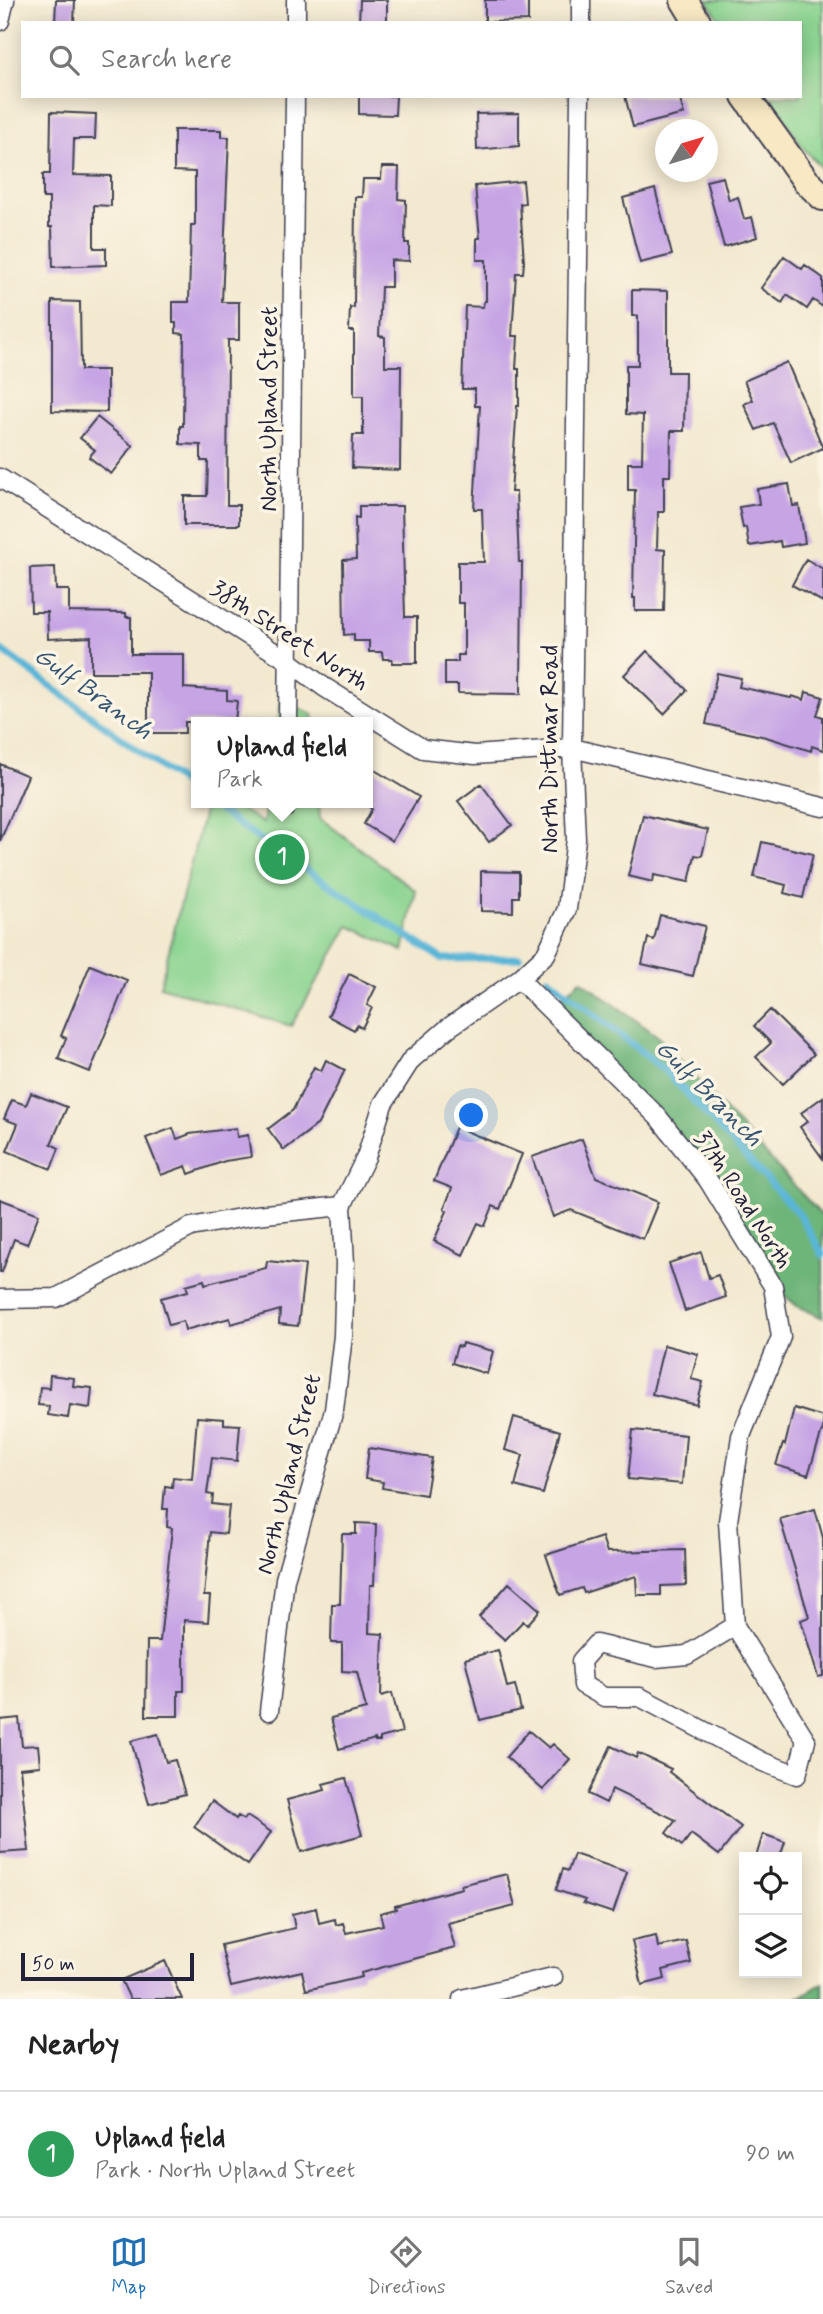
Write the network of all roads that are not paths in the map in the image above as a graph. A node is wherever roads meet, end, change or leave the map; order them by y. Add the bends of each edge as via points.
1 (5, 0) edge
2 (296, 0) edge
3 (581, 0) edge
4 (684, 0) edge
5 (0, 21) edge
6 (296, 21) edge
7 (580, 21) edge
8 (697, 21) edge
9 (295, 98) edge
10 (580, 98) edge
11 (746, 98) edge
12 (823, 197) edge
13 (0, 478) edge
14 (290, 662) junction
15 (288, 717) edge
16 (372, 717) edge
17 (373, 718) edge
18 (572, 748) junction
19 (823, 807) edge
20 (519, 979) junction
21 (342, 1206) junction
22 (0, 1298) edge
23 (735, 1626) junction
24 (269, 1711) dead end
25 (553, 1977) dead end
26 (462, 1999) edge

1 - 5 street
2 - 6 street
3 - 7 street
4 - 8 street
9 - 14 street, North Upland Street
10 - 18 street, North Dittmar Road
11 - 12 street via 806,181
13 - 14 street, 38th Street North
14 - 15 street, North Upland Street
14 - 16 street, 38th Street North
17 - 18 street, 38th Street North via 423,749 475,755
18 - 19 street, 38th Street North
18 - 20 street, North Dittmar Road via 576,839 567,909 546,954
20 - 21 street, North Dittmar Road via 447,1028 411,1060 383,1104 366,1157
20 - 23 street, 37th Road North via 658,1117 708,1180 773,1286 781,1337 741,1436 728,1521
21 - 22 street via 191,1227 57,1298
21 - 24 street, North Upland Street via 343,1336 334,1410 285,1578
23 - 23 street, 37th Road North via 687,1655 656,1658 596,1644 581,1661 583,1685 604,1697 640,1697 797,1776 806,1740
25 - 26 street

